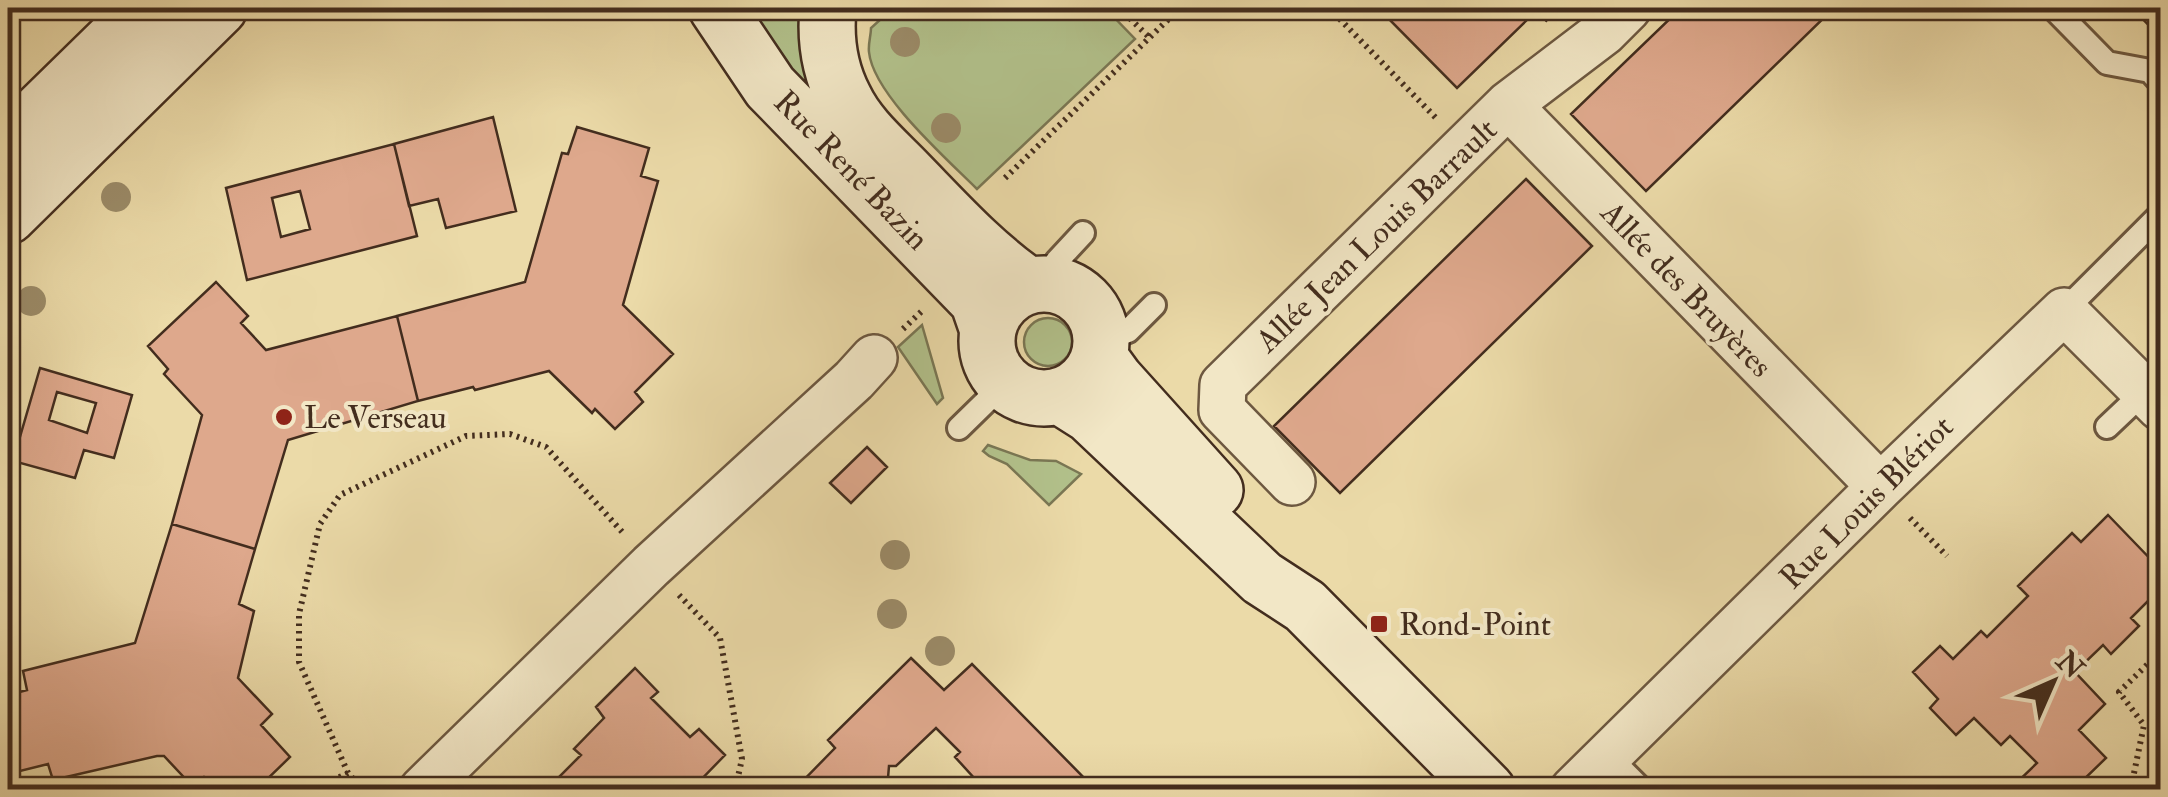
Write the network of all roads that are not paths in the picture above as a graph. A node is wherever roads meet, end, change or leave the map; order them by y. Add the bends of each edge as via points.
1 (146, 8) edge
2 (219, 8) edge
3 (717, 8) edge
4 (828, 8) edge
5 (1628, 8) edge
6 (2052, 8) edge
7 (2160, 82) edge
8 (1508, 106) junction
9 (8, 143) edge
10 (2160, 215) edge
11 (8, 216) edge
12 (1084, 233) dead end
13 (1038, 285) junction
14 (1154, 304) dead end
15 (2064, 310) junction
16 (988, 330) junction
17 (1100, 349) junction
18 (874, 358) dead end
19 (1006, 383) junction
20 (1060, 396) junction
21 (2152, 399) edge
22 (2106, 427) dead end
23 (959, 428) dead end
24 (1865, 471) dead end
25 (1292, 482) dead end
26 (1306, 606) junction
27 (1607, 755) junction
28 (1641, 789) edge
29 (422, 790) edge
30 (1487, 790) edge
31 (1573, 790) edge

1 - 9 street
2 - 11 street
3 - 16 street, Rue René Bazin via 770,87 978,300
4 - 13 street, Rue René Bazin via 833,72 864,128 1000,266
5 - 8 street, Allée Jean Louis Barrault
6 - 7 lane via 2107,63 2150,71
8 - 24 street, Allée des Bruyères
8 - 25 street, Allée Jean Louis Barrault via 1222,385 1222,410
10 - 15 lane
12 - 13 lane
13 - 16 street via 1002,302
13 - 17 street via 1079,296 1099,324
14 - 17 lane
15 - 21 street
15 - 27 street, Rue Louis Blériot
16 - 19 street via 994,367
17 - 20 street via 1091,374
17 - 26 street via 1126,392 1276,556
18 - 29 street
19 - 20 street via 1041,398
19 - 23 lane
20 - 26 street via 1090,415 1262,578
21 - 22 lane
26 - 30 street
27 - 28 lane
27 - 31 street, Rue Louis Blériot

